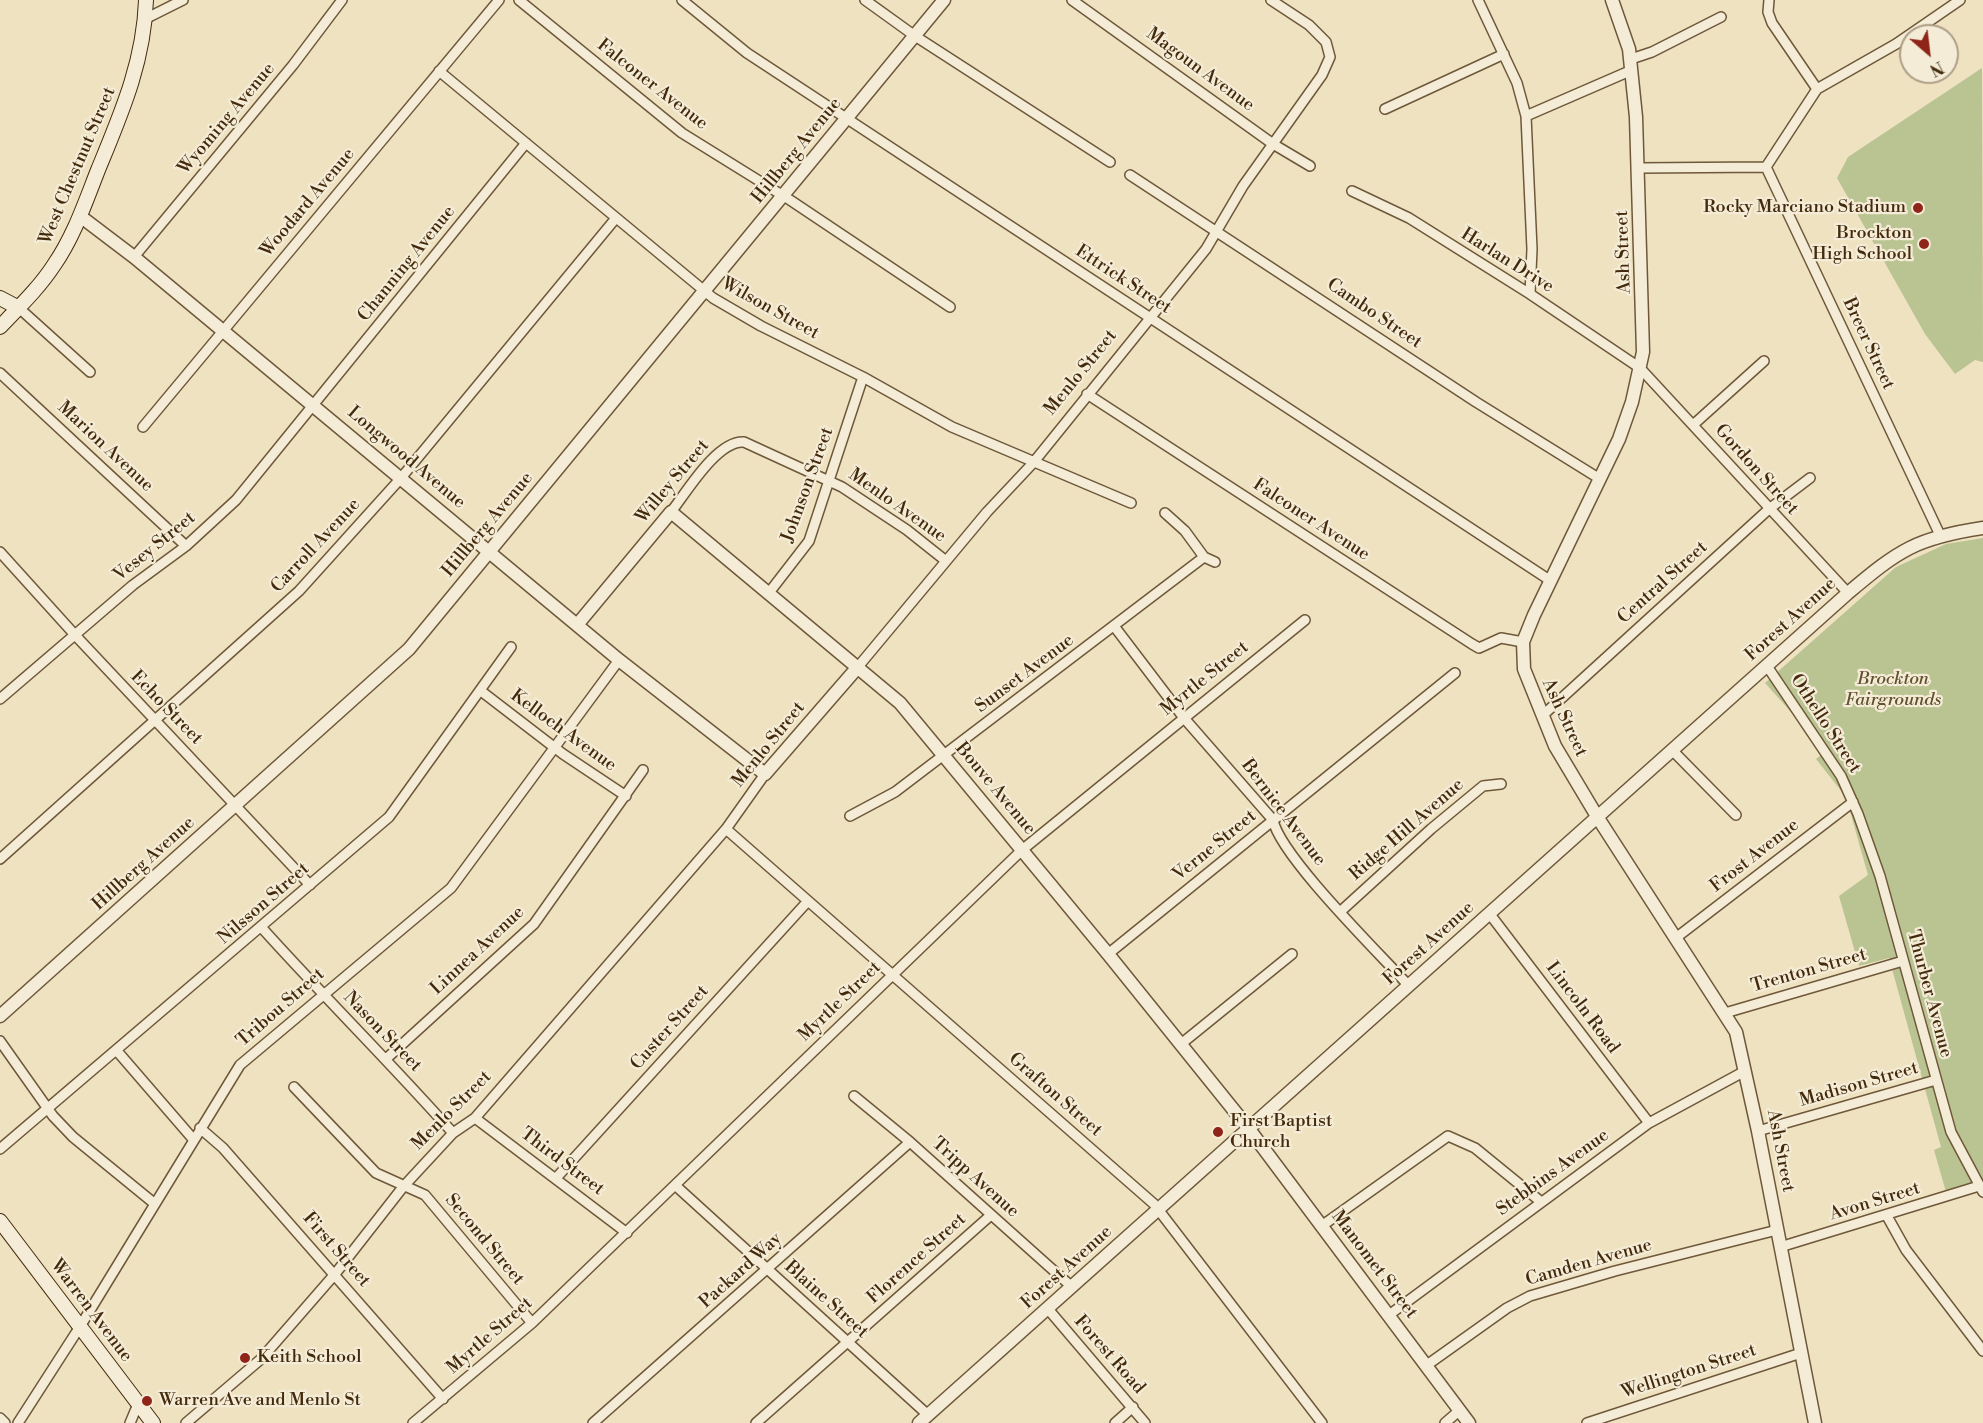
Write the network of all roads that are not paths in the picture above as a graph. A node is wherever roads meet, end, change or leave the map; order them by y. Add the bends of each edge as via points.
1 (146, 0) edge
2 (183, 0) edge
3 (342, 0) edge
4 (499, 0) edge
5 (519, 0) edge
6 (682, 0) edge
7 (866, 0) edge
8 (944, 0) edge
9 (1072, 0) edge
10 (1271, 0) edge
11 (1478, 0) edge
12 (1612, 0) edge
13 (1769, 0) edge
14 (1960, 0) edge
15 (1721, 17) dead end
16 (145, 20) junction
17 (915, 36) junction
18 (1504, 54) junction
19 (1632, 64) junction
20 (439, 71) junction
21 (1817, 89) junction
22 (1385, 109) dead end
23 (1526, 116) junction
24 (846, 119) junction
25 (526, 143) junction
26 (1273, 144) junction
27 (1110, 162) dead end
28 (1310, 166) dead end
29 (1766, 167) junction
30 (1639, 168) junction
31 (1131, 175) dead end
32 (1352, 192) dead end
33 (784, 196) junction
34 (80, 216) junction
35 (616, 218) junction
36 (1218, 232) junction
37 (134, 256) junction
38 (704, 292) junction
39 (1530, 294) junction
40 (0, 298) edge
41 (950, 307) dead end
42 (19, 308) junction
43 (1150, 318) junction
44 (0, 327) edge
45 (223, 331) junction
46 (1764, 361) dead end
47 (1640, 369) junction
48 (90, 372) dead end
49 (0, 373) edge
50 (863, 377) junction
51 (1087, 394) junction
52 (313, 405) junction
53 (1693, 425) junction
54 (143, 427) dead end
55 (1033, 463) junction
56 (401, 478) junction
57 (1810, 478) dead end
58 (828, 479) junction
59 (1600, 479) junction
60 (1131, 503) dead end
61 (1769, 509) junction
62 (671, 512) junction
63 (1165, 513) dead end
64 (1983, 528) edge
65 (1940, 535) junction
66 (186, 546) junction
67 (490, 551) junction
68 (0, 552) edge
69 (1204, 557) junction
70 (946, 561) junction
71 (1215, 562) dead end
72 (1551, 581) junction
73 (1848, 593) junction
74 (768, 594) junction
75 (1305, 620) dead end
76 (577, 625) junction
77 (1114, 627) junction
78 (75, 635) junction
79 (1523, 642) junction
80 (511, 647) dead end
81 (619, 660) junction
82 (1767, 666) junction
83 (857, 668) junction
84 (1455, 673) dead end
85 (482, 691) junction
86 (0, 699) edge
87 (1542, 716) junction
88 (1184, 718) junction
89 (155, 720) junction
90 (554, 747) junction
91 (1672, 750) junction
92 (944, 755) junction
93 (643, 770) dead end
94 (765, 774) junction
95 (1501, 784) dead end
96 (626, 796) junction
97 (1853, 802) junction
98 (237, 805) junction
99 (1736, 815) dead end
100 (850, 816) dead end
101 (1598, 818) junction
102 (1273, 820) junction
103 (726, 829) junction
104 (1022, 850) junction
105 (0, 859) edge
106 (310, 885) junction
107 (808, 901) junction
108 (1341, 911) junction
109 (1489, 913) junction
110 (262, 928) junction
111 (1677, 937) junction
112 (1108, 954) junction
113 (1292, 954) dead end
114 (1903, 961) junction
115 (892, 974) junction
116 (1409, 986) junction
117 (322, 994) junction
118 (1725, 1013) junction
119 (0, 1016) edge
120 (0, 1041) edge
121 (1181, 1044) junction
122 (117, 1051) junction
123 (387, 1058) junction
124 (1745, 1071) junction
125 (1936, 1080) junction
126 (294, 1087) dead end
127 (854, 1096) dead end
128 (47, 1108) junction
129 (476, 1118) junction
130 (1649, 1123) junction
131 (200, 1128) junction
132 (1249, 1129) junction
133 (1758, 1131) junction
134 (453, 1133) junction
135 (193, 1138) junction
136 (910, 1142) junction
137 (0, 1149) edge
138 (557, 1177) junction
139 (676, 1186) junction
140 (403, 1187) junction
141 (1981, 1189) edge
142 (1540, 1201) junction
143 (155, 1204) junction
144 (1160, 1210) junction
145 (991, 1215) junction
146 (1887, 1216) junction
147 (0, 1221) edge
148 (1323, 1226) junction
149 (1777, 1230) junction
150 (627, 1233) junction
151 (1780, 1247) junction
152 (766, 1269) junction
153 (335, 1274) junction
154 (1072, 1287) junction
155 (1048, 1309) junction
156 (1389, 1315) junction
157 (532, 1323) junction
158 (81, 1325) junction
159 (848, 1342) junction
160 (1983, 1351) edge
161 (1801, 1353) junction
162 (1427, 1365) junction
163 (443, 1398) junction
164 (138, 1404) junction
165 (1133, 1407) junction
166 (1460, 1410) junction
167 (0, 1418) edge
168 (924, 1419) edge
169 (4, 1423) edge
170 (18, 1423) edge
171 (130, 1423) edge
172 (153, 1423) edge
173 (186, 1423) edge
174 (413, 1423) edge
175 (593, 1423) edge
176 (756, 1423) edge
177 (1115, 1423) edge
178 (1145, 1423) edge
179 (1322, 1423) edge
180 (1445, 1423) edge
181 (1469, 1423) edge
182 (1587, 1423) edge
183 (1815, 1423) edge

1 - 16 main road, West Chestnut Street
2 - 16 street
3 - 37 street, Wyoming Avenue
4 - 20 street, Woodard Avenue
5 - 33 street, Falconer Avenue via 669,124
6 - 24 street, Ettrick Street via 732,43
7 - 17 street
8 - 17 street, Hillberg Avenue
9 - 26 street, Magoun Avenue
10 - 26 street, Menlo Street via 1319,33 1329,51 1328,63 1315,88
11 - 18 street
12 - 19 street, Ash Street
13 - 21 street via 1772,23
14 - 21 street via 1889,48
15 - 19 street
16 - 34 main road, West Chestnut Street via 135,76
17 - 24 street, Hillberg Avenue
17 - 27 street
18 - 22 street
18 - 23 street
19 - 23 street
19 - 30 street, Ash Street
20 - 25 street, Wilson Street
20 - 45 street, Woodard Avenue
21 - 29 street
23 - 39 street via 1532,249
24 - 33 street, Hillberg Avenue
24 - 43 street, Ettrick Street
25 - 35 street, Wilson Street
25 - 52 street, Channing Avenue
26 - 28 street, Magoun Avenue
26 - 36 street, Menlo Street via 1243,186
29 - 30 street
29 - 65 street, Breer Street
30 - 47 street, Ash Street via 1644,333
31 - 36 street, Cambo Street
32 - 39 street, Harlan Drive via 1409,218
33 - 38 street, Hillberg Avenue
33 - 41 street, Falconer Avenue
34 - 37 street, Longwood Avenue
34 - 42 main road, West Chestnut Street via 54,266
35 - 38 street, Wilson Street
35 - 56 street, Carroll Avenue
36 - 43 street, Menlo Street
36 - 59 street, Cambo Street
37 - 45 street, Longwood Avenue
38 - 50 street, Wilson Street via 761,326
38 - 67 street, Hillberg Avenue
39 - 47 street, Harlan Drive
40 - 42 main road
42 - 44 main road, West Chestnut Street
42 - 48 street
43 - 51 street, Menlo Street
43 - 72 street, Ettrick Street
45 - 52 street, Longwood Avenue
45 - 54 street, Woodard Avenue
46 - 53 street
47 - 53 street, Gordon Street
47 - 59 street, Ash Street via 1627,418
49 - 66 street, Marion Avenue
50 - 55 street, Wilson Street via 952,427
50 - 58 street, Johnson Street
51 - 55 street, Menlo Street
51 - 79 street, Falconer Avenue via 1472,645 1479,648 1501,638
52 - 56 street, Longwood Avenue
52 - 66 street, Vesey Street via 236,500
53 - 61 street, Gordon Street
55 - 60 street, Wilson Street
55 - 70 street, Menlo Street
56 - 67 street, Longwood Avenue
56 - 89 street, Carroll Avenue via 299,591
57 - 61 street, Central Street
58 - 62 street, Willey Street via 738,442 717,454
58 - 70 street, Menlo Avenue via 889,517
58 - 74 street, Johnson Street via 809,540
59 - 72 street, Ash Street
61 - 73 street, Gordon Street
61 - 87 street, Central Street
62 - 74 street, Bouve Avenue
62 - 76 street, Willey Street
63 - 69 street via 1185,531
64 - 65 street, Forest Avenue
65 - 73 street, Forest Avenue via 1892,557
66 - 78 street, Vesey Street
67 - 76 street, Longwood Avenue
67 - 98 street, Hillberg Avenue via 408,650
68 - 78 street, Echo Street
69 - 71 street
69 - 77 street, Sunset Avenue
70 - 83 street, Menlo Street
72 - 79 street, Ash Street
73 - 82 street, Forest Avenue
74 - 83 street, Bouve Avenue
75 - 88 street, Myrtle Street
76 - 81 street, Longwood Avenue
77 - 88 street, Bernice Avenue
77 - 92 street, Sunset Avenue
78 - 86 street, Vesey Street
78 - 89 street, Echo Street
79 - 87 street, Ash Street via 1524,669
80 - 85 street, Nilsson Street
81 - 90 street, Tribou Street
81 - 94 street, Longwood Avenue
82 - 91 street, Forest Avenue
82 - 97 street, Othello Street via 1841,776
83 - 92 street, Bouve Avenue via 900,703
83 - 94 street, Menlo Street
84 - 102 street, Verne Street
85 - 90 street, Kelloch Avenue
85 - 106 street, Nilsson Street via 389,817
87 - 101 street, Ash Street
88 - 102 street, Bernice Avenue
88 - 104 street, Myrtle Street
89 - 98 street, Echo Street
89 - 105 street, Carroll Avenue
90 - 96 street, Kelloch Avenue
90 - 117 street, Tribou Street via 451,888
91 - 99 street
91 - 101 street, Forest Avenue
92 - 100 street, Sunset Avenue via 895,792
92 - 104 street, Bouve Avenue
93 - 96 street, Linnea Avenue
94 - 103 street, Menlo Street
95 - 108 street, Ridge Hill Avenue via 1483,786
96 - 123 street, Linnea Avenue via 534,924
97 - 111 street, Frost Avenue
97 - 114 street, Thurber Avenue via 1880,876
98 - 106 street, Echo Street
98 - 119 street, Hillberg Avenue
101 - 109 street, Forest Avenue
101 - 111 street, Ash Street
102 - 108 street, Bernice Avenue via 1278,836
102 - 112 street, Verne Street
103 - 107 street, Grafton Street
103 - 129 street, Menlo Street
104 - 112 street, Bouve Avenue
104 - 115 street, Myrtle Street
106 - 110 street, Nilsson Street
107 - 115 street, Grafton Street
107 - 138 street, Custer Street
108 - 116 street, Bernice Avenue
109 - 116 street, Forest Avenue
109 - 130 street, Lincoln Road
110 - 117 street, Nason Street
110 - 122 street, Nilsson Street
111 - 118 street, Ash Street
112 - 121 street, Bouve Avenue
113 - 121 street
114 - 118 street, Trenton Street
114 - 125 street, Thurber Avenue
115 - 139 street, Myrtle Street
115 - 144 street, Grafton Street
116 - 132 street, Forest Avenue
117 - 123 street, Nason Street
117 - 131 street, Tribou Street via 240,1065
118 - 124 street, Ash Street via 1736,1032
120 - 128 street
121 - 132 street, Bouve Avenue
122 - 128 street, Nilsson Street
122 - 135 street
123 - 134 street, Nason Street
124 - 130 street, Stebbins Avenue
124 - 133 street, Ash Street
125 - 133 street, Madison Street
125 - 141 street, Thurber Avenue via 1951,1132
126 - 140 street, Second Street via 376,1173
127 - 136 street, Tripp Avenue
128 - 137 street, Nilsson Street
128 - 143 street via 73,1137
129 - 134 street, Menlo Street
129 - 138 street, Third Street
130 - 142 street, Stebbins Avenue
131 - 135 street, Tribou Street
131 - 153 street, First Street via 223,1148
132 - 144 street, Forest Avenue
132 - 148 street, Manomet Street
133 - 149 street, Ash Street
134 - 140 street, Menlo Street
135 - 143 street, Tribou Street
136 - 145 street, Tripp Avenue
136 - 152 street, Packard Way
138 - 150 street, Third Street
139 - 150 street, Myrtle Street
139 - 152 street, Blaine Street
140 - 153 street, Menlo Street
140 - 157 street, Second Street via 425,1195
141 - 146 street, Avon Street
142 - 148 street via 1475,1148 1448,1136
142 - 156 street, Stebbins Avenue
143 - 158 street, Tribou Street
144 - 154 street, Forest Avenue
144 - 179 street, Grafton Street
145 - 154 street, Tripp Avenue
145 - 159 street, Florence Street
146 - 151 street, Avon Street
146 - 160 street via 1906,1250
147 - 158 main road, Warren Avenue
148 - 156 street, Manomet Street
149 - 151 street, Ash Street
149 - 162 street, Camden Avenue via 1530,1296 1506,1308
150 - 157 street, Myrtle Street
151 - 161 street, Ash Street
152 - 159 street, Blaine Street
152 - 175 street, Packard Way
153 - 163 street, First Street
153 - 173 street, Menlo Street via 261,1359
154 - 155 street, Forest Avenue
155 - 165 street, Forest Road
155 - 168 street, Forest Avenue
156 - 162 street, Manomet Street
157 - 163 street, Myrtle Street
158 - 164 main road, Warren Avenue
158 - 170 street, Tribou Street
159 - 168 street, Blaine Street
159 - 176 street, Florence Street
161 - 182 street, Wellington Street
161 - 183 street, Ash Street
162 - 166 street, Manomet Street
163 - 174 street, Myrtle Street
164 - 171 street
164 - 172 main road, Warren Avenue
165 - 177 street
165 - 178 street, Forest Road
166 - 180 street
166 - 181 street, Manomet Street
167 - 169 street

